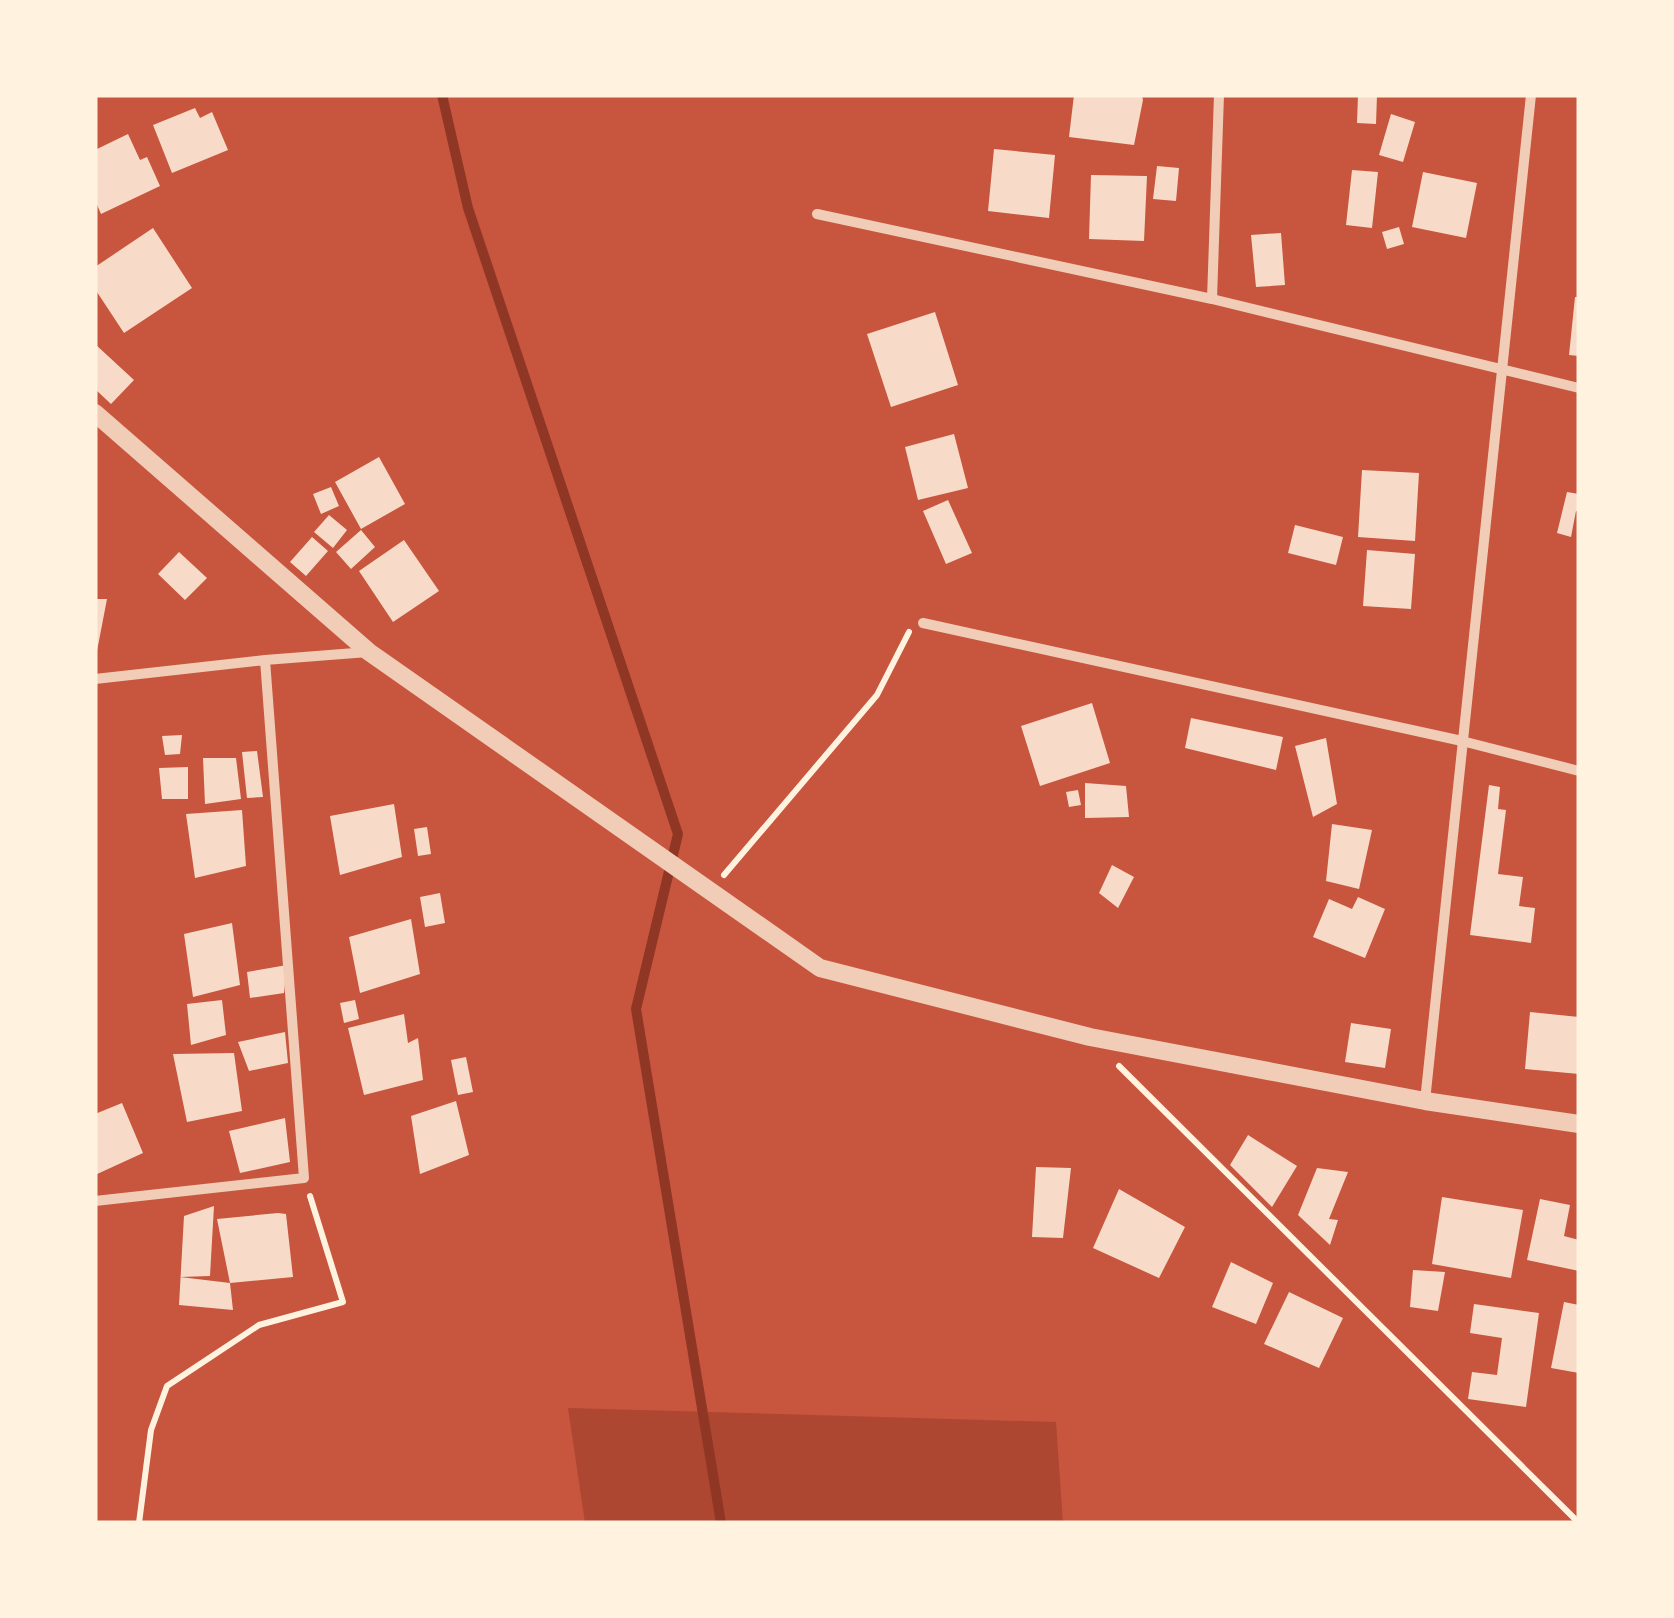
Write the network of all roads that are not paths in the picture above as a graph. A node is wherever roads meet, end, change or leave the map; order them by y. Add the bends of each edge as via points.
1 (1219, 95) edge
2 (1531, 95) edge
3 (817, 214) dead end
4 (1212, 300) junction
5 (1502, 370) junction
6 (1579, 388) edge
7 (95, 413) edge
8 (924, 623) road end
9 (370, 652) junction
10 (265, 660) junction
11 (95, 679) edge
12 (1462, 741) junction
13 (1579, 772) edge
14 (1424, 1101) junction
15 (1579, 1124) edge
16 (95, 1201) edge

1 - 4 street
2 - 5 street
3 - 4 street
4 - 5 street
5 - 6 street
5 - 12 street
7 - 9 street
8 - 12 street
9 - 10 street
9 - 14 street via 820,968 1090,1037
10 - 11 street
10 - 16 street via 304,1178
12 - 13 street
12 - 14 street
14 - 15 street

